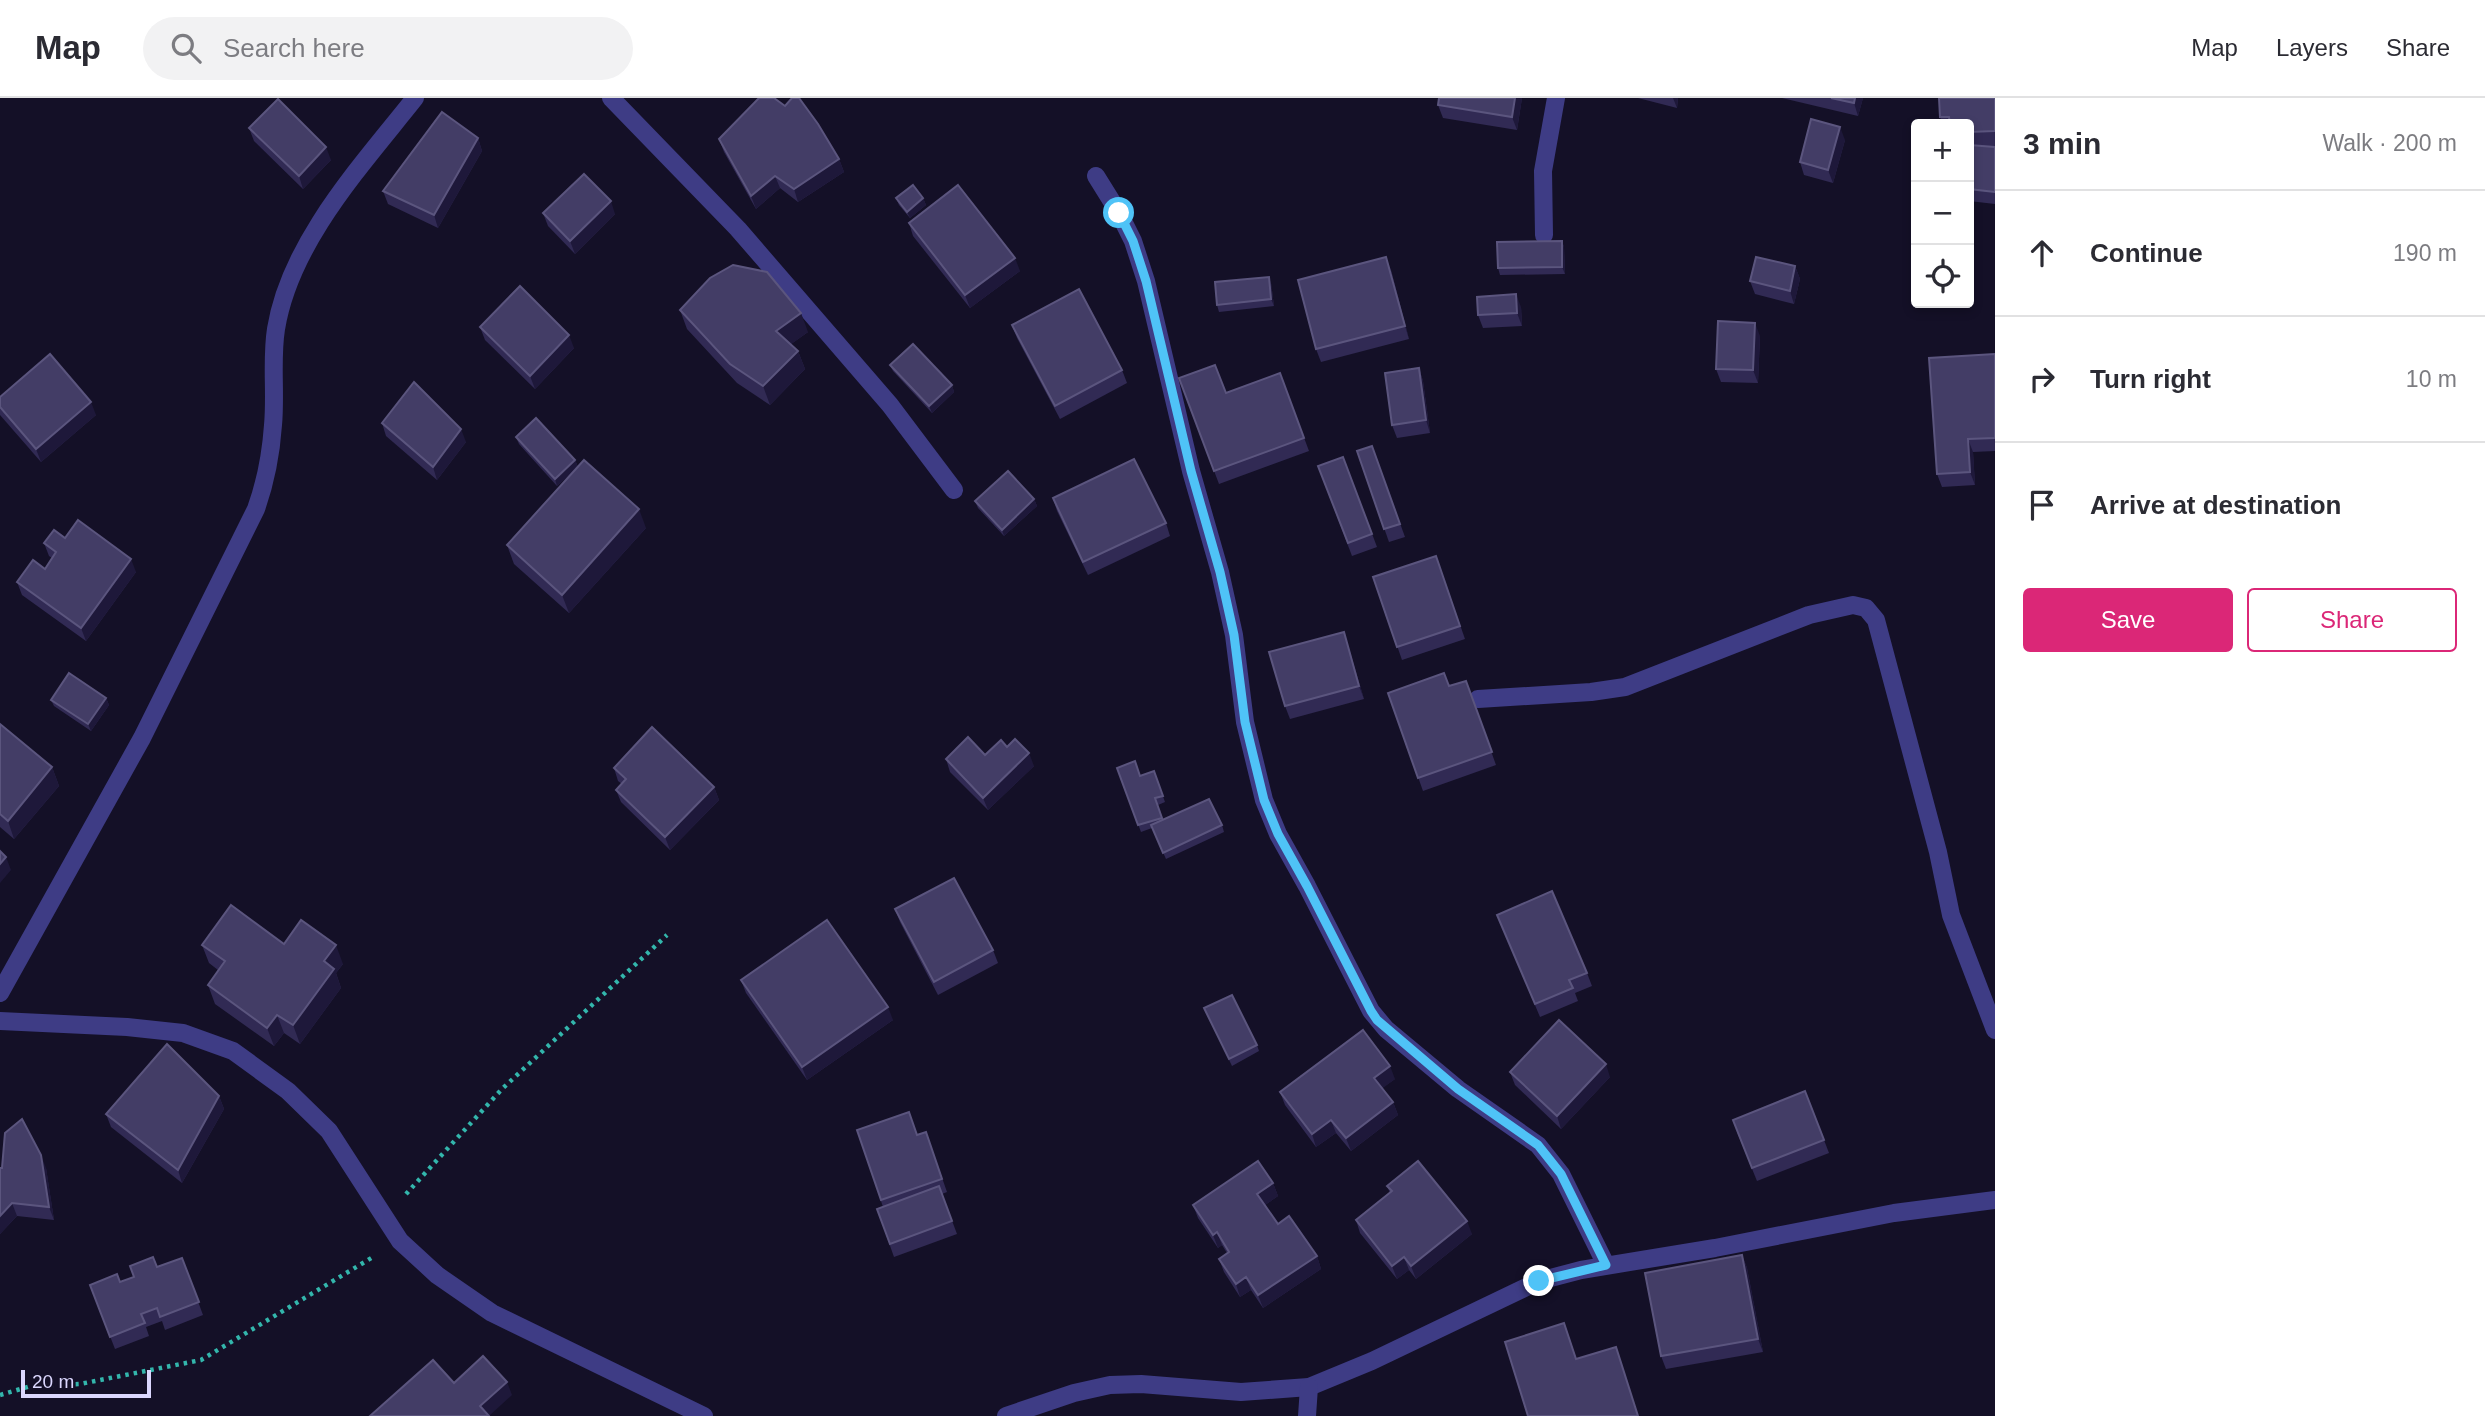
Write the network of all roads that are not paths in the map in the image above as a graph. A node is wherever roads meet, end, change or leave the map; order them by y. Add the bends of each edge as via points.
1 (415, 98) edge
2 (611, 98) edge
3 (1556, 98) edge
4 (1096, 176) dead end
5 (1544, 235) dead end
6 (954, 490) dead end
7 (1478, 699) dead end
8 (0, 993) edge
9 (0, 1021) edge
10 (1995, 1030) edge
11 (1995, 1200) edge
12 (1606, 1265) junction
13 (1309, 1387) junction
14 (704, 1416) edge
15 (1006, 1416) edge
16 (1307, 1416) edge

1 - 8 street via 345,184 299,261 277,326 273,425 266,480 256,509 142,738
2 - 6 street via 738,229 890,405
3 - 5 street via 1543,171
4 - 12 street via 1133,241 1146,281 1220,572 1245,722 1264,800 1278,834 1371,1011 1458,1089 1538,1145 1561,1174
7 - 10 street via 1625,687 1809,615 1853,605 1866,608 1877,620 1951,915
9 - 14 street via 183,1033 233,1051 288,1091 329,1131 401,1241 437,1275 492,1313
11 - 12 street via 1894,1213
12 - 13 street via 1539,1281
13 - 15 street via 1241,1392 1110,1385
13 - 16 street

